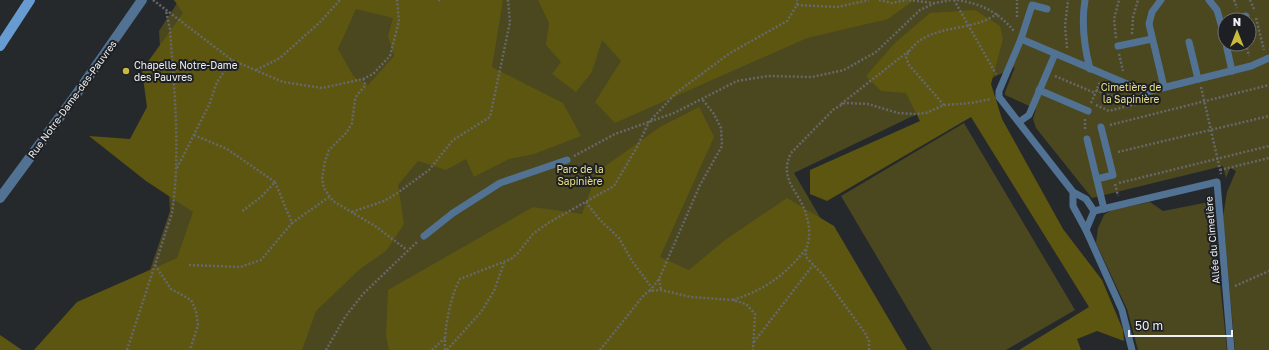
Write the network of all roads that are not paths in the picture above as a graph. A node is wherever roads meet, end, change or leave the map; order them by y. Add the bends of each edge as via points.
1 (30, 0) edge
2 (142, 0) edge
3 (1085, 0) edge
4 (1160, 0) edge
5 (1209, 0) edge
6 (1047, 9) dead end
7 (1218, 12) edge
8 (1021, 39) junction
9 (1152, 39) junction
10 (1189, 42) dead end
11 (0, 46) edge
12 (1118, 46) dead end
13 (1228, 52) edge
14 (1055, 54) junction
15 (1267, 58) edge
16 (1090, 69) junction
17 (1232, 71) junction
18 (1199, 79) junction
19 (1164, 87) junction
20 (1039, 90) junction
21 (1088, 111) dead end
22 (1019, 122) junction
23 (1101, 127) road end
24 (1087, 139) dead end
25 (567, 160) road end
26 (1097, 179) junction
27 (1073, 192) junction
28 (0, 198) edge
29 (1104, 209) junction
30 (1094, 211) junction
31 (1086, 230) junction
32 (424, 236) dead end
33 (1132, 350) edge
34 (1231, 350) edge

1 - 11 main road
2 - 28 street, Rue Notre-Dame-des-Pauvres
3 - 16 lane via 1083,35
4 - 9 lane via 1152,12 1149,24
5 - 7 lane
6 - 8 lane via 1032,5
8 - 14 lane
8 - 22 lane via 1001,85 999,97
9 - 12 lane
9 - 19 lane
10 - 18 lane
13 - 17 lane
14 - 16 lane
14 - 20 lane
15 - 17 lane
16 - 19 lane via 1146,92
17 - 18 lane
18 - 19 lane
20 - 21 lane
20 - 22 lane via 1029,115
22 - 27 lane
23 - 26 lane via 1113,175
24 - 26 lane
25 - 32 lane via 500,183 453,213
26 - 29 lane
27 - 30 lane via 1086,199
27 - 31 lane via 1073,206
29 - 30 lane, Allée du Cimetière
29 - 34 lane, Allée du Cimetière via 1217,182
30 - 31 lane
31 - 33 lane via 1122,310

